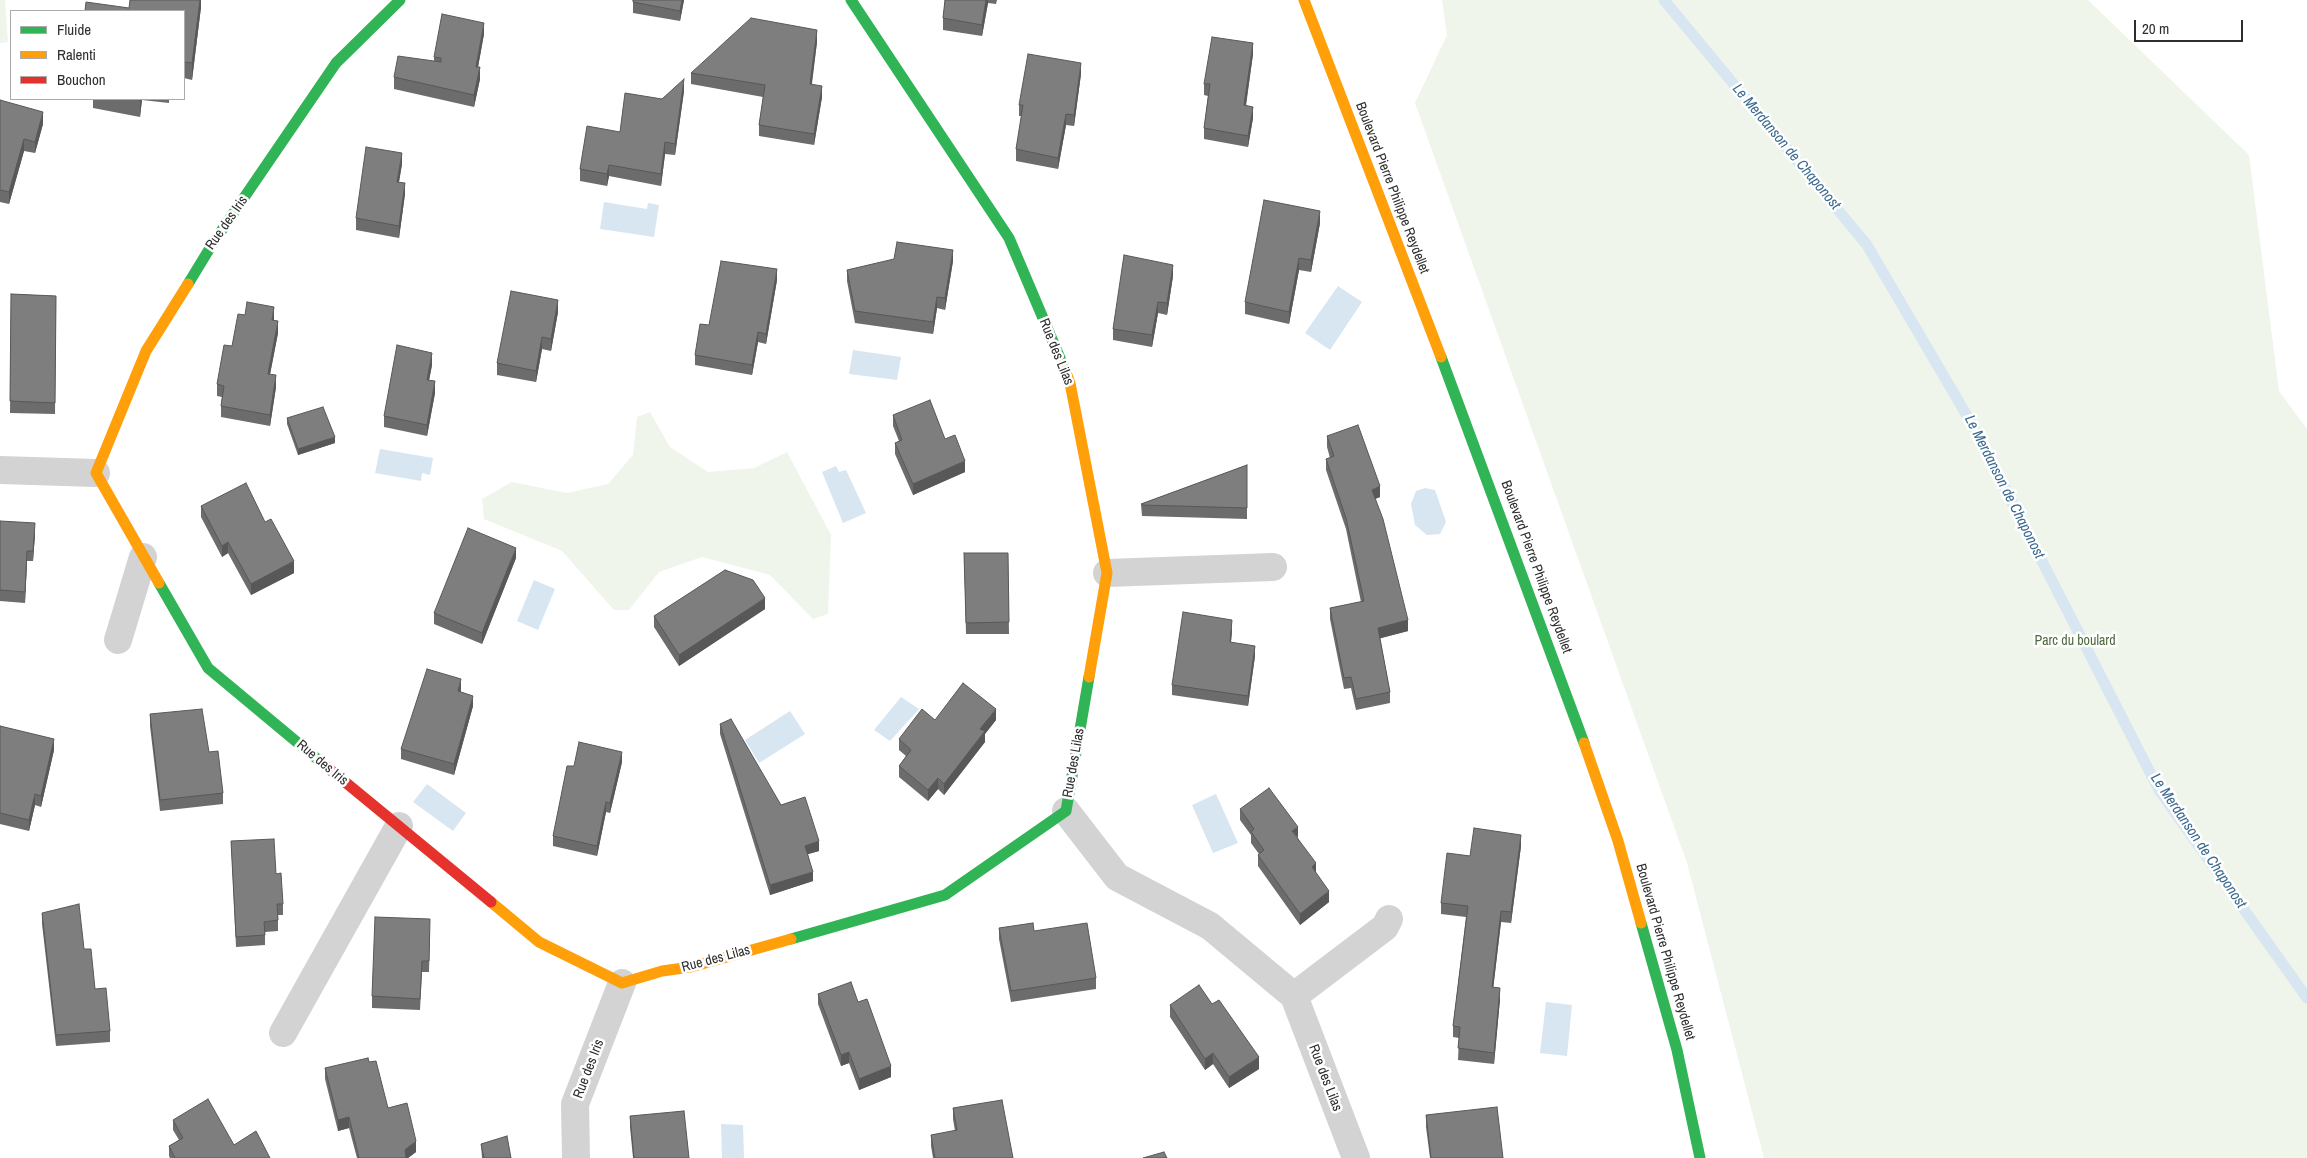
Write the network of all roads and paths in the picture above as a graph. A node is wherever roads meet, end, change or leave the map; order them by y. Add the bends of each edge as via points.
1 (400, 0) edge
2 (851, 0) edge
3 (1304, 0) edge
4 (0, 470) edge
5 (96, 473) junction
6 (143, 557) junction
7 (1273, 567) dead end
8 (1107, 573) junction
9 (118, 640) dead end
10 (1066, 811) junction
11 (399, 826) junction
12 (1389, 919) dead end
13 (622, 984) junction
14 (1294, 996) junction
15 (283, 1033) dead end
16 (576, 1158) edge
17 (1356, 1158) edge
18 (1700, 1158) edge

1 - 5 street, Rue des Iris via 336,63 212,243 146,351
2 - 8 street, Rue des Lilas via 1009,238 1070,383
3 - 18 street, Boulevard Pierre Philippe Reydellet via 1459,404 1615,832 1677,1050
4 - 5 street
5 - 6 street, Rue des Iris
6 - 9 street
6 - 11 street, Rue des Iris via 208,668
7 - 8 street
8 - 10 street, Rue des Lilas
10 - 13 street, Rue des Lilas via 945,895
10 - 14 street, Rue des Lilas via 1116,877 1210,926
11 - 13 street, Rue des Iris via 539,942
11 - 15 street
12 - 14 street via 1385,927
13 - 16 street, Rue des Iris via 575,1104
14 - 17 street, Rue des Lilas

